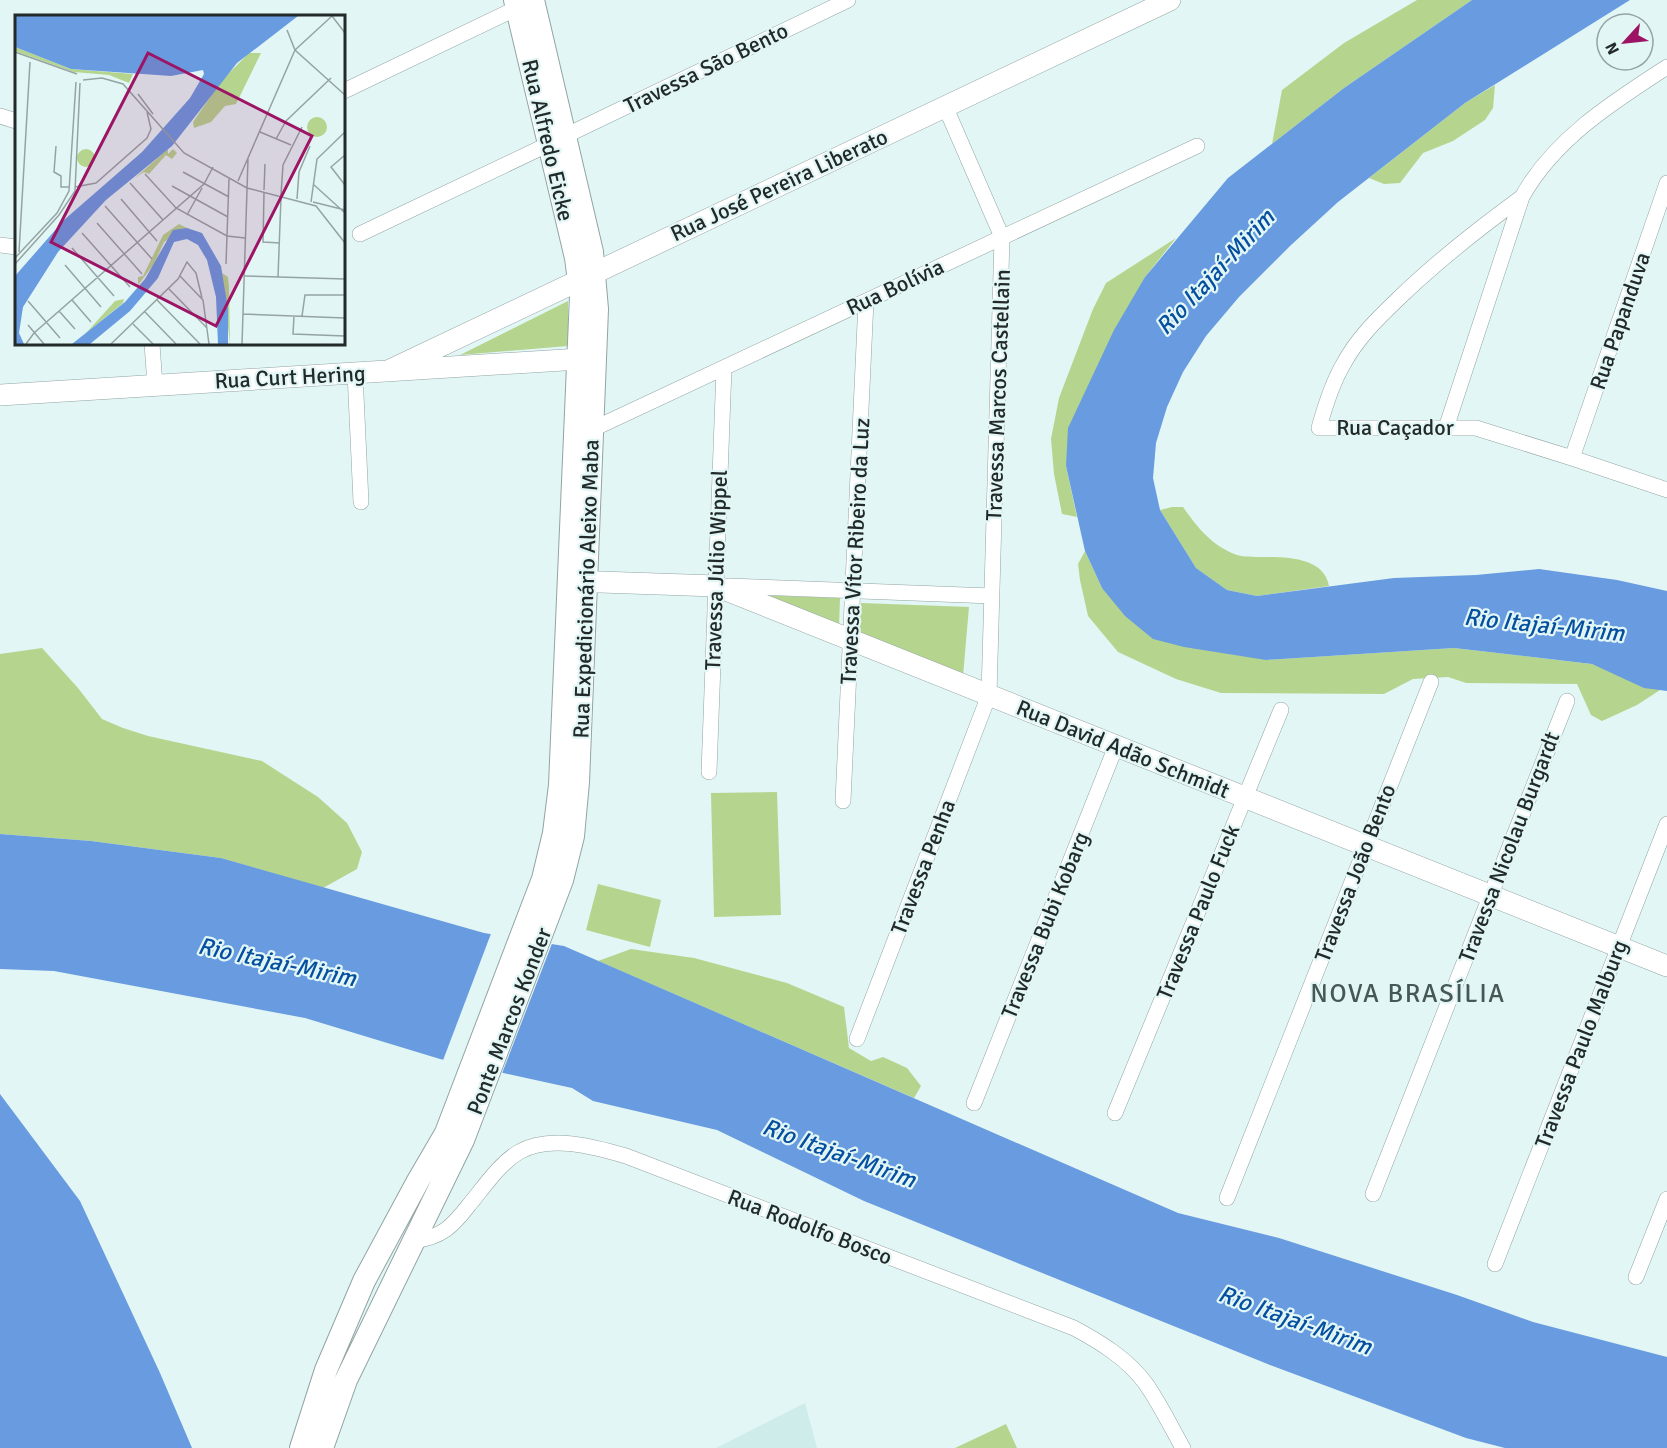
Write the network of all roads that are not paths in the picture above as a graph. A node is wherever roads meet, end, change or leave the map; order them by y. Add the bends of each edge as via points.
1 (848, 0) edge
2 (1170, 0) edge
3 (526, 2) edge
4 (1667, 67) edge
5 (345, 91) edge
6 (945, 106) junction
7 (0, 116) edge
8 (15, 121) edge
9 (557, 140) junction
10 (1197, 146) dead end
11 (1667, 183) edge
12 (1522, 197) junction
13 (360, 234) dead end
14 (1002, 237) junction
15 (0, 245) edge
16 (15, 247) edge
17 (587, 276) junction
18 (866, 301) junction
19 (152, 345) edge
20 (580, 359) junction
21 (723, 368) junction
22 (388, 371) junction
23 (355, 373) junction
24 (155, 385) junction
25 (0, 395) edge
26 (1446, 428) junction
27 (592, 429) junction
28 (1572, 458) junction
29 (1667, 490) edge
30 (361, 502) dead end
31 (578, 581) junction
32 (716, 586) junction
33 (853, 591) junction
34 (992, 596) junction
35 (850, 641) junction
36 (1431, 681) dead end
37 (989, 695) junction
38 (1567, 701) dead end
39 (1281, 710) dead end
40 (1116, 746) junction
41 (709, 772) dead end
42 (1245, 798) junction
43 (843, 801) dead end
44 (1667, 824) edge
45 (1366, 846) junction
46 (1490, 896) junction
47 (545, 899) joint
48 (1619, 947) junction
49 (1667, 966) edge
50 (857, 1039) dead end
51 (974, 1103) dead end
52 (1115, 1113) dead end
53 (455, 1137) junction
54 (1373, 1194) dead end
55 (1227, 1198) dead end
56 (1667, 1199) edge
57 (414, 1241) junction
58 (1495, 1264) dead end
59 (1636, 1277) dead end
60 (342, 1330) junction
61 (360, 1350) junction
62 (301, 1448) edge
63 (322, 1448) edge
64 (1183, 1448) edge

1 - 9 street, Travessa São Bento
2 - 6 main road, Rua José Pereira Liberato
3 - 5 street
3 - 9 main road, Rua Alfredo Eicke
4 - 12 street via 1556,151
6 - 14 street, Travessa Marcos Castellain
6 - 17 main road, Rua José Pereira Liberato
7 - 8 street
9 - 13 street, Travessa São Bento
9 - 17 main road, Rua Alfredo Eicke
10 - 14 street, Rua Bolívia
11 - 28 street, Rua Papanduva
12 - 26 street
12 - 26 street, Rua Caçador via 1426,271 1370,326 1344,362 1319,428
14 - 18 street, Rua Bolívia
14 - 34 street, Travessa Marcos Castellain
15 - 16 street
17 - 20 main road, Rua Expedicionário Aleixo Maba
17 - 22 main road, Rua José Pereira Liberato
17 - 27 main road, Rua Expedicionário Aleixo Maba via 597,309
18 - 21 street, Rua Bolívia
18 - 33 street, Travessa Vítor Ribeiro da Luz
19 - 24 street
20 - 22 main road, Rua Curt Hering
20 - 31 main road, Rua Expedicionário Aleixo Maba
21 - 27 street, Rua Bolívia
21 - 32 street, Travessa Júlio Wippel
22 - 23 main road, Rua Curt Hering
23 - 24 main road, Rua Curt Hering
23 - 30 street
24 - 25 main road, Rua Curt Hering
26 - 28 street, Rua Caçador via 1476,428
27 - 31 main road, Rua Expedicionário Aleixo Maba
28 - 29 street, Rua Caçador
31 - 32 main road, Rua David Adão Schmidt
31 - 47 main road, Rua Expedicionário Aleixo Maba
32 - 33 street
32 - 35 main road, Rua David Adão Schmidt
32 - 41 street, Travessa Júlio Wippel
33 - 34 street
33 - 35 street, Travessa Vítor Ribeiro da Luz
34 - 37 street, Travessa Marcos Castellain
35 - 37 main road, Rua David Adão Schmidt
35 - 43 street, Travessa Vítor Ribeiro da Luz
36 - 45 street, Travessa João Bento
37 - 40 main road, Rua David Adão Schmidt
37 - 50 street, Travessa Penha
38 - 46 street, Travessa Nicolau Burgardt
39 - 42 street, Travessa Paulo Fuck
40 - 42 main road, Rua David Adão Schmidt
40 - 51 street, Travessa Bubi Kobarg
42 - 45 main road, Rua David Adão Schmidt
42 - 52 street, Travessa Paulo Fuck
44 - 48 street, Travessa Paulo Malburg
45 - 46 main road, Rua David Adão Schmidt
45 - 55 street, Travessa João Bento
46 - 48 main road, Rua David Adão Schmidt
46 - 54 street, Travessa Nicolau Burgardt
47 - 53 main road, Ponte Marcos Konder
48 - 49 main road, Rua David Adão Schmidt
48 - 58 street, Travessa Paulo Malburg
53 - 57 main road
53 - 60 main road via 364,1281
56 - 59 street
57 - 61 main road
57 - 64 street, Rua Rodolfo Bosco via 432,1238 452,1227 500,1167 519,1152 540,1144 602,1149 1074,1328 1124,1360 1145,1383
60 - 61 main road
60 - 62 main road
61 - 63 main road via 334,1408

